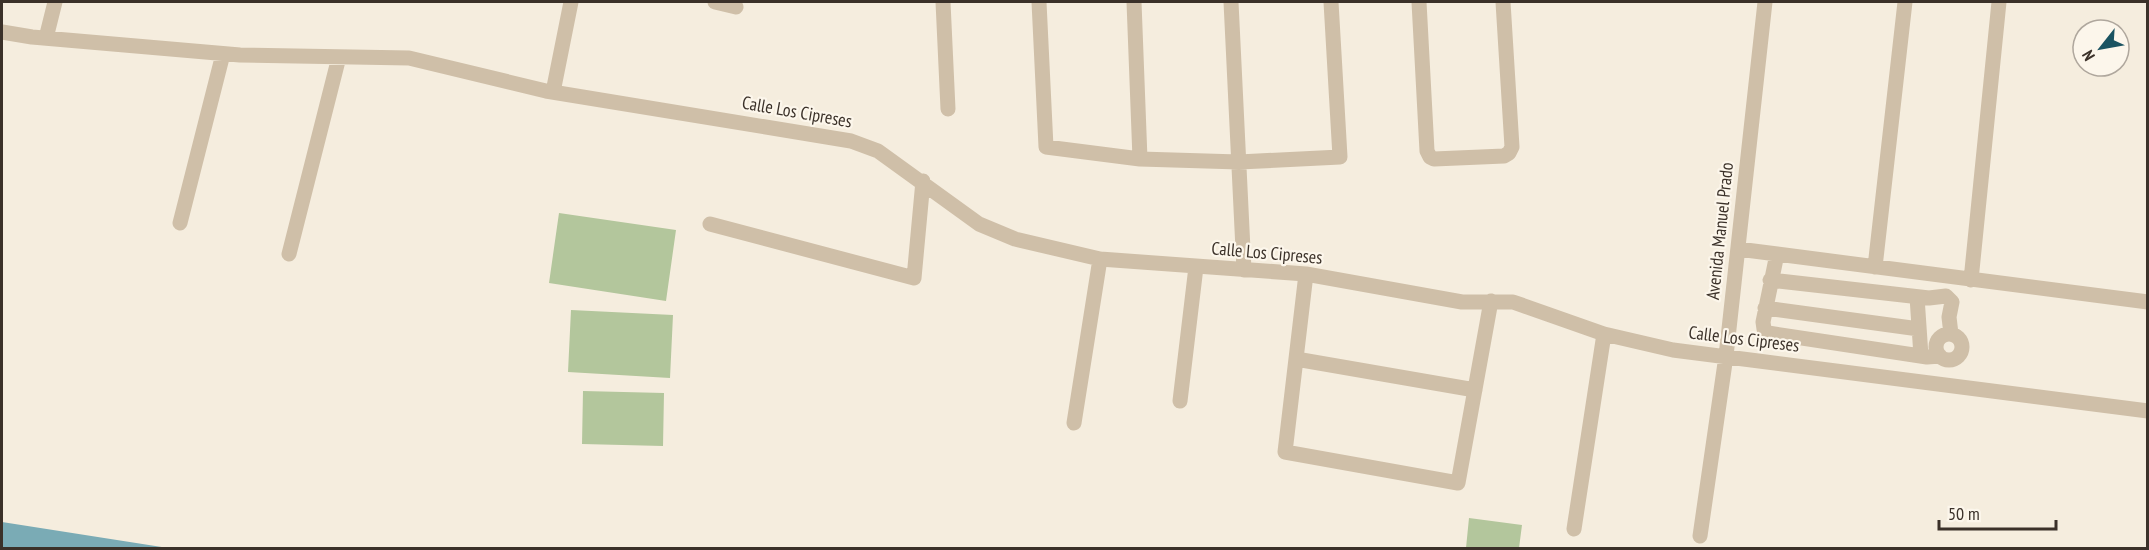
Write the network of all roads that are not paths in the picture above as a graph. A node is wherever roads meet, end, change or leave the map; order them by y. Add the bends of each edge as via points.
1 (56, 2) edge
2 (571, 2) edge
3 (716, 2) edge
4 (943, 2) edge
5 (1039, 2) edge
6 (1134, 2) edge
7 (1232, 2) edge
8 (1330, 2) edge
9 (1419, 2) edge
10 (1503, 2) edge
11 (1765, 2) edge
12 (1905, 2) edge
13 (1999, 2) edge
14 (736, 7) dead end
15 (2, 32) edge
16 (46, 38) junction
17 (223, 54) junction
18 (339, 57) junction
19 (553, 92) junction
20 (948, 109) dead end
21 (1140, 159) junction
22 (1239, 162) junction
23 (923, 181) junction
24 (180, 223) dead end
25 (710, 224) dead end
26 (1738, 249) junction
27 (289, 254) dead end
28 (1777, 254) junction
29 (1100, 259) junction
30 (1196, 267) junction
31 (1875, 267) junction
32 (1244, 270) junction
33 (1306, 274) junction
34 (1770, 280) junction
35 (1971, 280) junction
36 (1923, 297) junction
37 (1491, 301) junction
38 (2148, 302) edge
39 (1765, 308) junction
40 (1919, 329) junction
41 (1604, 334) junction
42 (1726, 356) junction
43 (1920, 356) junction
44 (1296, 359) junction
45 (1475, 390) junction
46 (1180, 401) dead end
47 (2148, 411) edge
48 (1074, 423) dead end
49 (1574, 529) dead end
50 (1700, 536) dead end

1 - 16 street
2 - 19 street
3 - 14 street
4 - 20 street
5 - 21 street via 1046,147
6 - 21 street
7 - 22 street
8 - 22 street via 1340,158
9 - 10 street via 1427,151 1434,159 1504,156 1512,147
11 - 26 street, Avenida Manuel Prado
12 - 31 street
13 - 35 street
15 - 16 street, Calle Los Cipreses
16 - 17 street, Calle Los Cipreses
17 - 18 street, Calle Los Cipreses
17 - 24 street
18 - 19 street, Calle Los Cipreses via 409,58
18 - 27 street
19 - 23 street, Calle Los Cipreses via 851,141 878,150
21 - 22 street
22 - 32 street
23 - 25 street via 914,278
23 - 29 street, Calle Los Cipreses via 995,232
26 - 28 street
26 - 42 street, Avenida Manuel Prado
28 - 31 street
28 - 34 street
29 - 30 street, Calle Los Cipreses
29 - 48 street
30 - 32 street, Calle Los Cipreses
30 - 46 street
31 - 35 street
32 - 33 street, Calle Los Cipreses
33 - 37 street, Calle Los Cipreses via 1462,302
33 - 44 street
34 - 36 street
34 - 39 street
35 - 38 street
36 - 40 street
36 - 43 street via 1941,307 1949,317 1951,334 1960,340 1962,350 1952,360
37 - 41 street, Calle Los Cipreses via 1513,302
37 - 45 street
39 - 40 street
39 - 43 street via 1763,322 1768,333
40 - 43 street
41 - 42 street, Calle Los Cipreses via 1673,350
41 - 49 street
42 - 47 street, Calle Los Cipreses
42 - 50 street, Avenida Manuel Prado
44 - 45 street
44 - 45 street via 1285,452 1458,483

